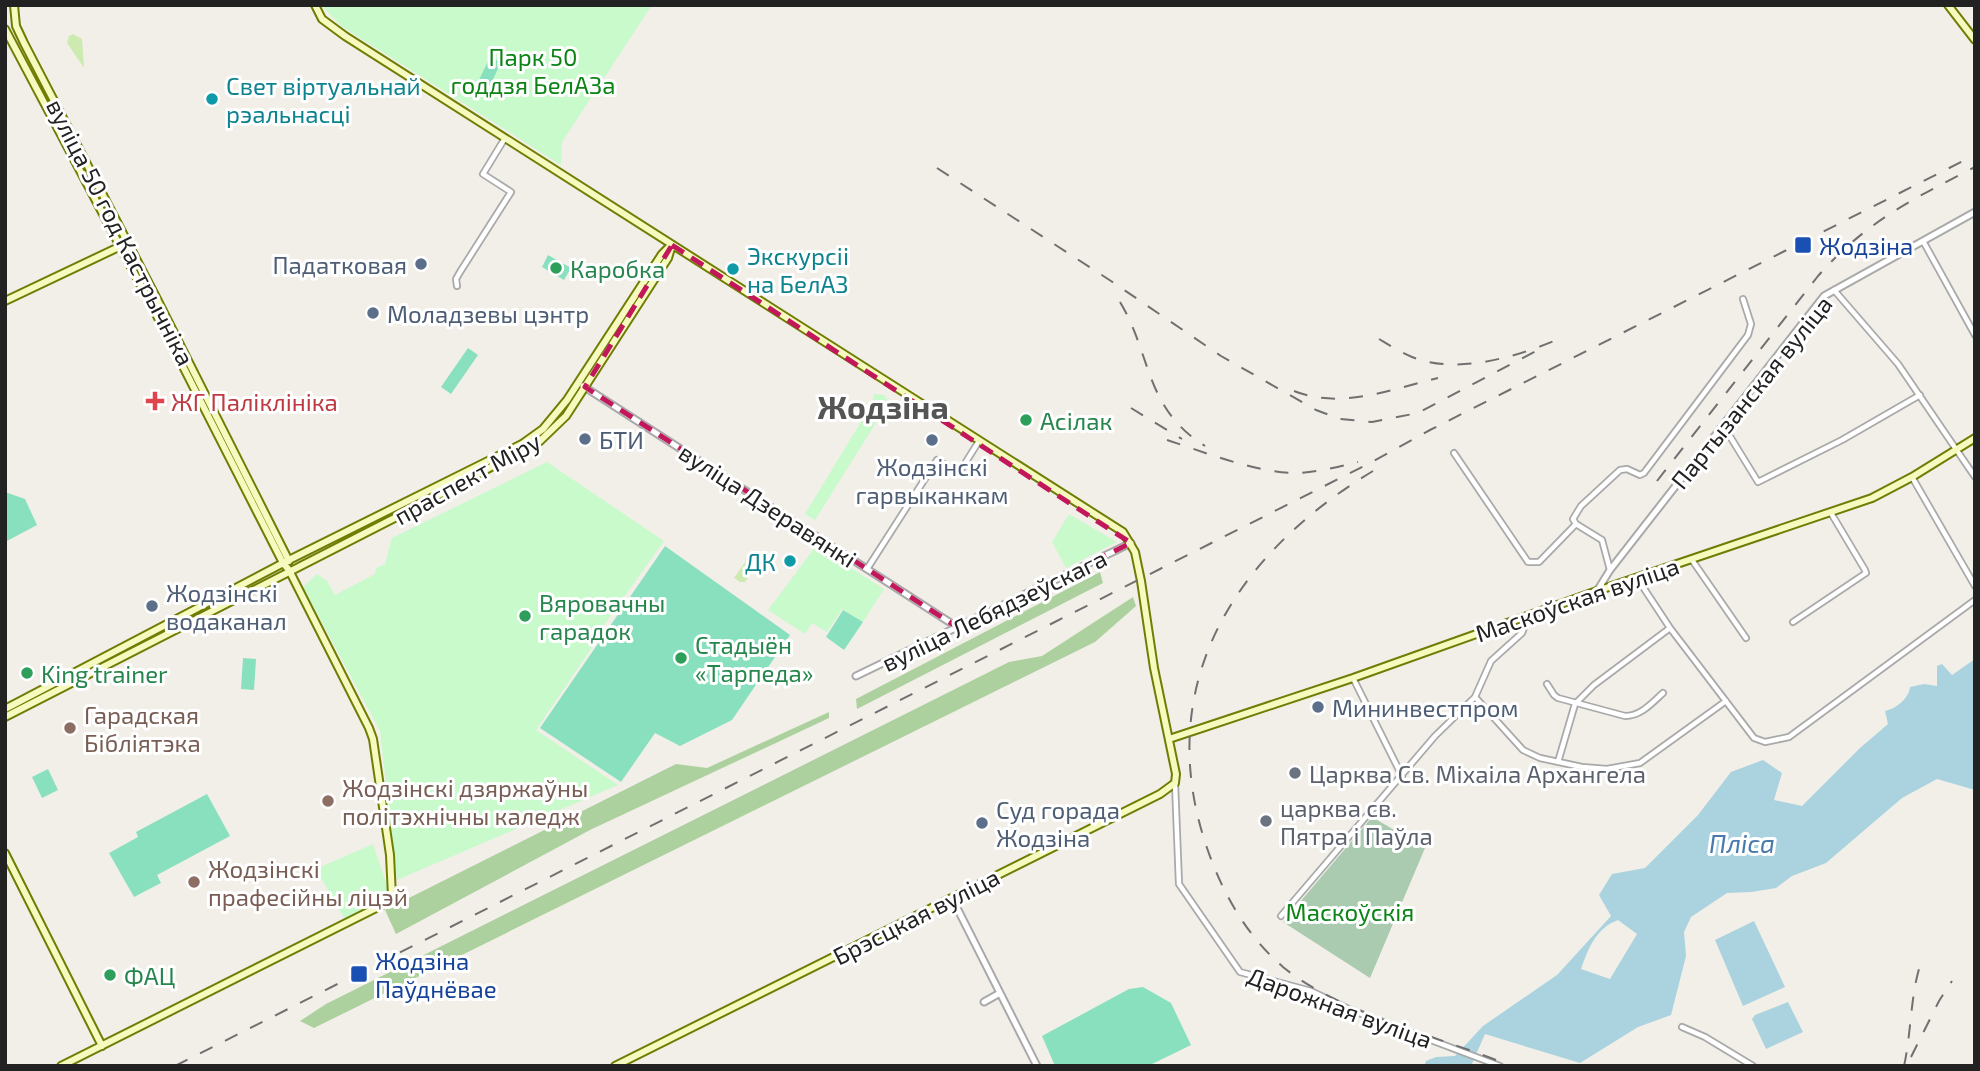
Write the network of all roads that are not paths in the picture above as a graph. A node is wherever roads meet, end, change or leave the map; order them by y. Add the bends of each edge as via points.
1 (14, 5) edge
2 (314, 5) edge
3 (1948, 5) edge
4 (5, 29) edge
5 (1975, 40) edge
6 (24, 43) junction
7 (13, 48) junction
8 (505, 138) junction
9 (1975, 212) edge
10 (1923, 241) junction
11 (128, 242) junction
12 (672, 245) junction
13 (120, 246) junction
14 (457, 286) dead end
15 (1833, 290) junction
16 (1743, 299) dead end
17 (5, 301) edge
18 (1975, 335) edge
19 (582, 385) junction
20 (1920, 395) junction
21 (1723, 425) junction
22 (1975, 438) edge
23 (979, 441) junction
24 (1956, 450) junction
25 (1454, 453) dead end
26 (1912, 477) junction
27 (1975, 477) edge
28 (410, 505) junction
29 (1831, 513) junction
30 (1576, 524) junction
31 (1131, 543) junction
32 (1692, 560) junction
33 (286, 562) junction
34 (867, 569) junction
35 (289, 570) junction
36 (1610, 570) junction
37 (1643, 575) junction
38 (1975, 586) edge
39 (1597, 591) junction
40 (1975, 600) edge
41 (1529, 615) junction
42 (1793, 622) dead end
43 (957, 627) junction
44 (1670, 628) junction
45 (152, 637) junction
46 (1746, 638) dead end
47 (856, 676) dead end
48 (1353, 678) junction
49 (1548, 684) dead end
50 (50, 690) junction
51 (1663, 693) dead end
52 (1475, 696) junction
53 (1726, 701) junction
54 (1575, 704) junction
55 (5, 709) edge
56 (5, 717) edge
57 (1170, 739) junction
58 (1558, 762) junction
59 (1402, 776) junction
60 (1175, 783) junction
61 (5, 853) edge
62 (952, 898) junction
63 (1281, 916) dead end
64 (1000, 993) junction
65 (984, 1002) dead end
66 (1682, 1027) dead end
67 (102, 1046) junction
68 (61, 1066) edge
69 (615, 1066) edge
70 (1037, 1066) edge
71 (1500, 1066) edge
72 (1753, 1066) edge

1 - 6 main road, вуліца 50 год Кастрычніка
2 - 8 main road via 323,19 345,36
3 - 5 main road
4 - 7 main road, вуліца 50 год Кастрычніка
6 - 7 main road
6 - 11 main road, вуліца 50 год Кастрычніка
7 - 13 main road, вуліца 50 год Кастрычніка
8 - 12 main road
8 - 14 street via 483,174 510,192 456,279
9 - 10 street, Партызанская вуліца
10 - 15 street, Партызанская вуліца
10 - 18 street
11 - 13 main road
11 - 33 main road, вуліца 50 год Кастрычніка
12 - 19 main road, праспект Міру via 662,254
12 - 23 main road
13 - 17 main road
13 - 33 main road, вуліца 50 год Кастрычніка
15 - 20 street via 1899,364
15 - 21 street, Партызанская вуліца via 1811,311
16 - 30 street via 1751,324 1748,335 1644,473 1620,470 1581,506 1573,519
19 - 28 main road, праспект Міру via 534,436
19 - 34 street, вуліца Дзеравянкі via 812,529
20 - 21 street via 1758,482
20 - 24 street
21 - 36 street, Партызанская вуліца
22 - 24 main road, Маскоўская вуліца
23 - 31 main road via 1123,532
23 - 34 street via 959,473 937,460
24 - 26 main road, Маскоўская вуліца
24 - 27 street
25 - 30 street via 1528,562 1539,562
26 - 29 main road, Маскоўская вуліца
26 - 38 street
28 - 33 main road, праспект Міру
28 - 35 main road, праспект Міру
29 - 32 main road, Маскоўская вуліца
29 - 42 street via 1866,573
30 - 36 street via 1601,540
31 - 43 street, вуліца Лебядзеўскага
31 - 57 main road
32 - 37 main road, Маскоўская вуліца
32 - 46 street
33 - 35 main road, вуліца 50 год Кастрычніка
33 - 45 main road, праспект Міру
34 - 43 street, вуліца Дзеравянкі
35 - 45 main road, праспект Міру
35 - 67 main road, вуліца 50 год Кастрычніка via 373,739 390,855 391,895 386,904
36 - 39 street, Партызанская вуліца
37 - 39 main road, Маскоўская вуліца
37 - 44 street via 1643,587
39 - 41 main road, Маскоўская вуліца
40 - 53 street via 1789,737 1765,742 1754,738
41 - 48 main road, Маскоўская вуліца
41 - 52 street via 1522,633 1491,661
43 - 47 street, вуліца Лебядзеўскага
44 - 53 street
44 - 54 street
45 - 50 main road, праспект Міру
48 - 57 main road, Маскоўская вуліца
48 - 59 street
49 - 54 street via 1554,695
50 - 55 main road, праспект Міру
50 - 56 main road, праспект Міру
51 - 54 street via 1634,716
52 - 58 street via 1523,750
52 - 59 street
53 - 58 street via 1640,763 1607,769
54 - 58 street
57 - 60 main road
59 - 63 street
60 - 62 main road, Брэсцкая вуліца
60 - 71 street, Дарожная вуліца via 1178,884 1240,972 1311,991
61 - 67 main road
62 - 64 street
62 - 69 main road, Брэсцкая вуліца
64 - 65 street
64 - 70 street
66 - 72 street
67 - 68 main road

